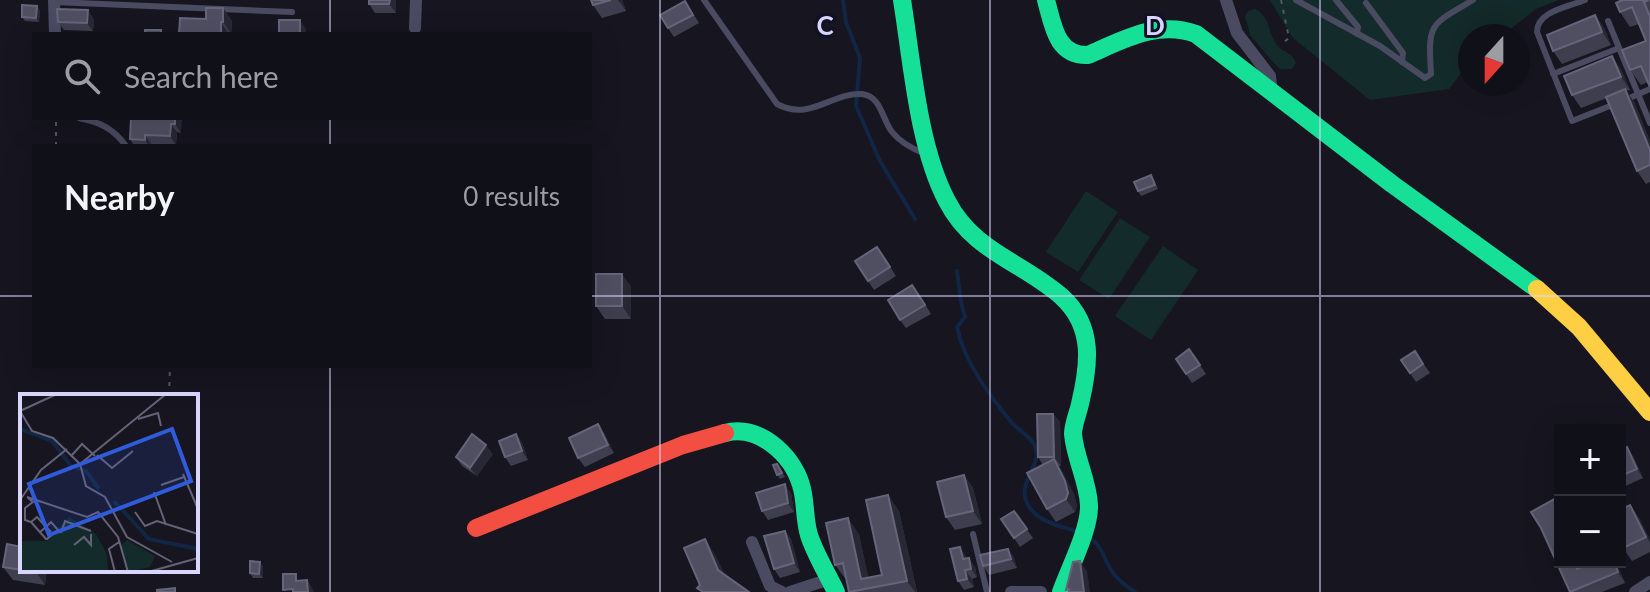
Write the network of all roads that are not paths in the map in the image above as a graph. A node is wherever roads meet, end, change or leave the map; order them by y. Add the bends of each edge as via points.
1 (416, 0) edge
2 (704, 0) edge
3 (902, 0) edge
4 (1046, 0) edge
5 (1226, 0) edge
6 (1296, 0) edge
7 (1336, 0) edge
8 (1473, 0) edge
9 (1585, 0) edge
10 (54, 1) edge
11 (1366, 3) dead end
12 (292, 12) dead end
13 (1608, 21) dead end
14 (415, 28) dead end
15 (55, 32) edge
16 (1357, 34) junction
17 (1619, 48) junction
18 (1402, 62) junction
19 (1553, 74) junction
20 (1650, 89) edge
21 (1272, 92) junction
22 (1638, 94) junction
23 (90, 120) edge
24 (1650, 123) edge
25 (125, 144) edge
26 (928, 155) junction
27 (1650, 412) edge
28 (476, 528) dead end
29 (973, 534) dead end
30 (752, 542) dead end
31 (1650, 582) edge
32 (833, 586) edge
33 (782, 592) edge
34 (790, 592) edge
35 (987, 592) edge
36 (1011, 592) edge
37 (1041, 592) edge
38 (1061, 592) edge
39 (1635, 592) edge

1 - 14 street
2 - 26 lane via 777,104 801,110 860,94 877,102 901,141
3 - 26 street
4 - 21 street via 1068,54 1088,55 1149,31 1181,28
5 - 21 street via 1241,40 1270,76
6 - 16 lane
7 - 16 lane via 1358,27
8 - 18 lane via 1435,25 1428,47 1428,77
9 - 19 lane via 1543,16 1537,24
10 - 12 lane
10 - 15 street
11 - 18 lane via 1403,53
13 - 17 lane
16 - 18 lane
17 - 19 lane
17 - 22 lane
19 - 22 lane via 1572,121
20 - 22 lane
21 - 27 street via 1554,303
22 - 24 lane
23 - 25 lane via 117,133
26 - 38 street via 942,192 964,227 991,252 1061,296 1083,326 1089,367 1073,432 1089,495 1088,517
28 - 32 street via 683,445 746,431 793,465 802,486 809,534
29 - 35 lane
30 - 33 street via 770,586
31 - 39 street
32 - 34 street
36 - 37 street

